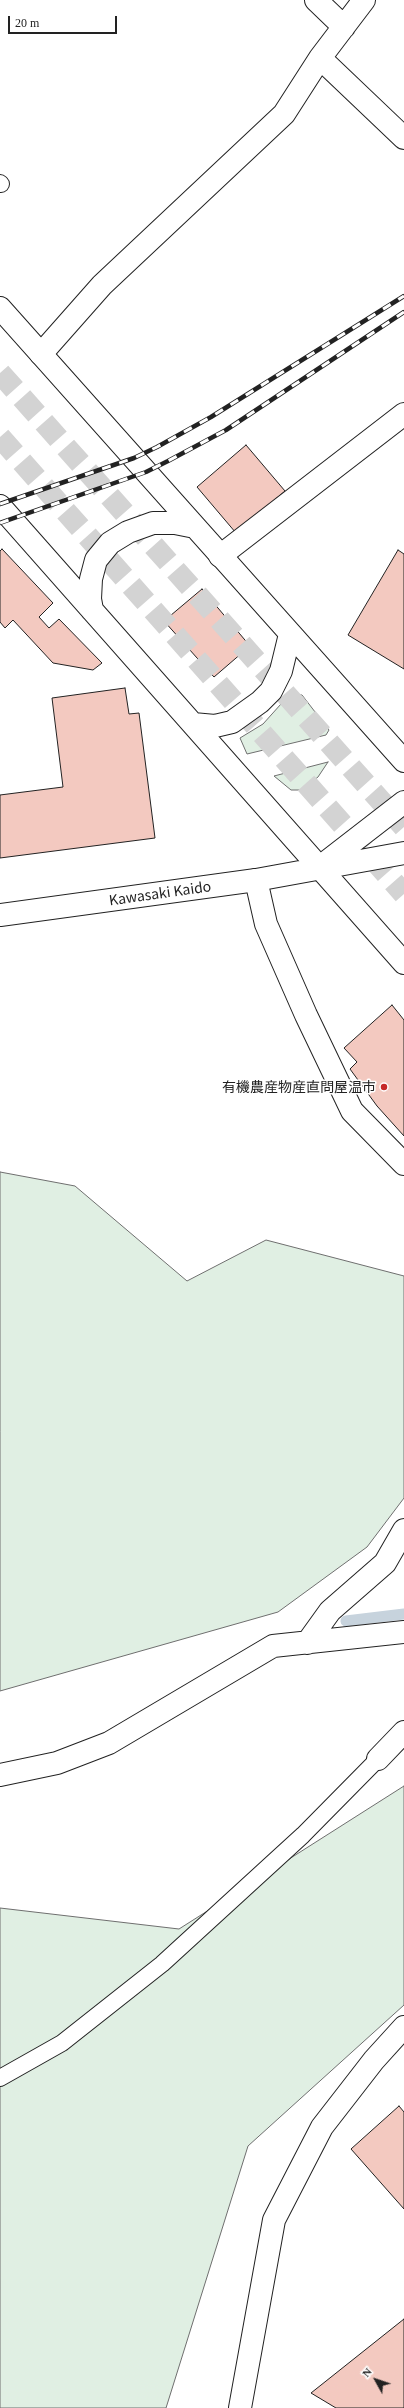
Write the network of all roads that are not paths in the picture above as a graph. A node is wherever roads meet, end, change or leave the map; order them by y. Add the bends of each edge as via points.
1 (316, 0) edge
2 (364, 0) edge
3 (344, 27) junction
4 (320, 58) junction
5 (404, 138) edge
6 (0, 308) edge
7 (41, 354) junction
8 (404, 414) edge
9 (0, 506) edge
10 (195, 527) junction
11 (220, 556) junction
12 (92, 610) junction
13 (290, 634) junction
14 (193, 724) junction
15 (404, 761) edge
16 (404, 802) edge
17 (404, 853) edge
18 (319, 867) junction
19 (256, 880) junction
20 (0, 915) edge
21 (404, 963) edge
22 (404, 1164) edge
23 (404, 1530) edge
24 (404, 1632) edge
25 (307, 1643) junction
26 (404, 1732) edge
27 (378, 1759) joint
28 (0, 1775) edge
29 (404, 2027) edge
30 (0, 2078) edge
31 (240, 2408) edge

1 - 3 street
2 - 3 street
3 - 4 street
4 - 5 street
4 - 7 street via 284,114 102,285
6 - 7 street
7 - 10 street
8 - 11 street
9 - 12 street
10 - 11 street
10 - 12 street via 175,523 153,524 128,532 110,543 96,560 91,579
11 - 13 street
12 - 14 street
13 - 14 street via 281,671 271,691 260,702 232,722 215,726
13 - 15 street
14 - 18 street
16 - 18 street
17 - 18 street, Kawasaki Kaido
18 - 19 street, Kawasaki Kaido
18 - 21 street
19 - 20 street, Kawasaki Kaido
19 - 22 street via 266,924 352,1111
23 - 25 street via 385,1563 330,1611
24 - 25 street
25 - 28 street via 273,1646 109,1743 57,1763
26 - 27 street
27 - 30 lane via 303,1835 162,1964 62,2043
29 - 31 street via 374,2060 322,2127 274,2220

